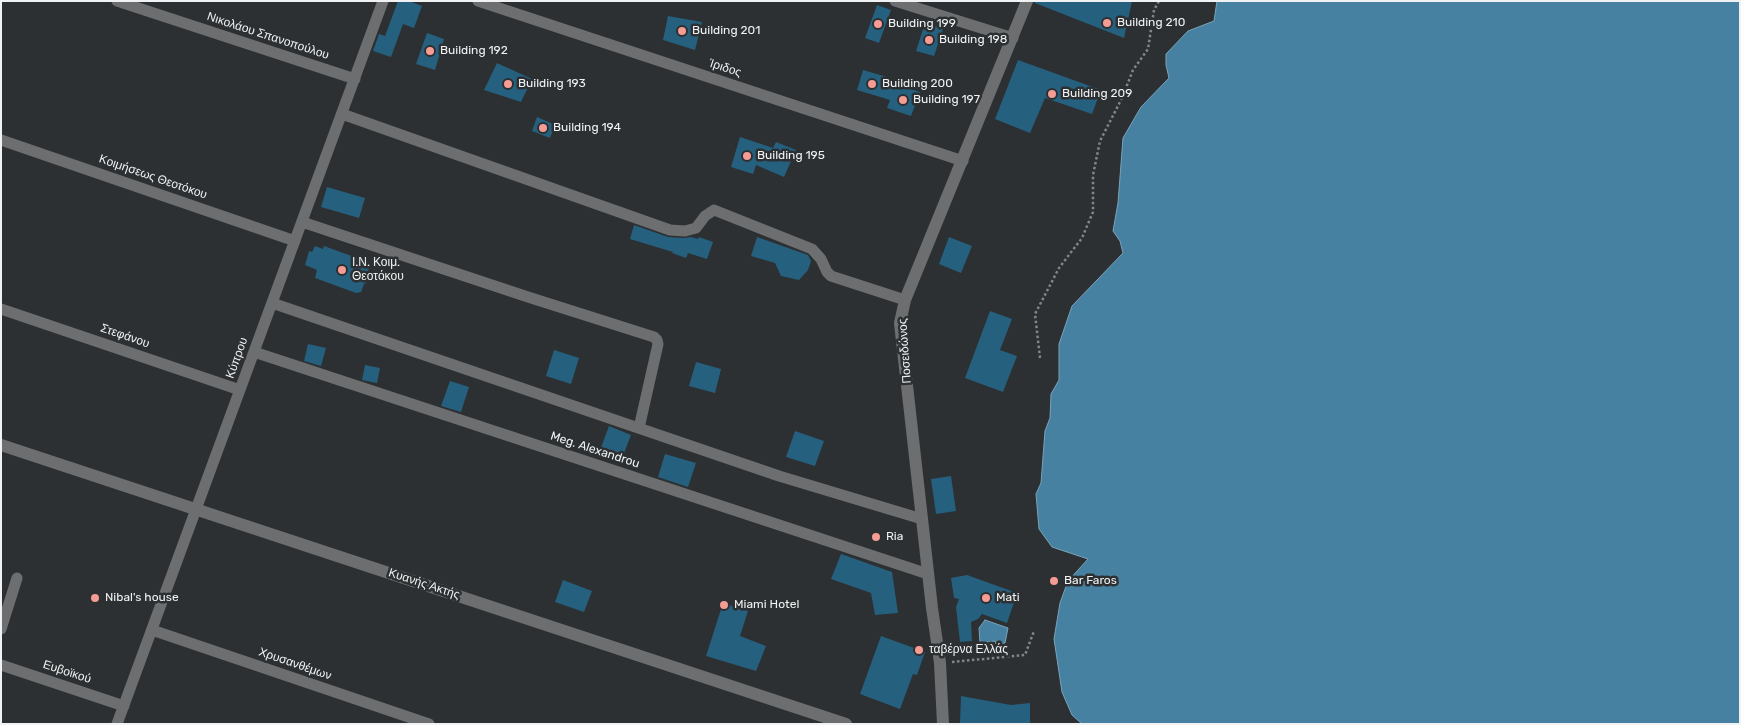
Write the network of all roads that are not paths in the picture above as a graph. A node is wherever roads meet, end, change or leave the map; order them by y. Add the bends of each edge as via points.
1 (116, 1) edge
2 (383, 1) edge
3 (478, 1) edge
4 (895, 1) edge
5 (1027, 1) edge
6 (1012, 38) junction
7 (355, 79) junction
8 (342, 114) junction
9 (1, 140) edge
10 (963, 161) junction
11 (302, 222) junction
12 (295, 241) junction
13 (905, 300) junction
14 (272, 303) junction
15 (1, 309) edge
16 (254, 352) junction
17 (240, 390) junction
18 (639, 428) junction
19 (1, 445) edge
20 (196, 509) junction
21 (922, 518) junction
22 (928, 574) junction
23 (17, 578) dead end
24 (1, 629) edge
25 (152, 630) junction
26 (1, 665) edge
27 (124, 706) junction
28 (117, 724) edge
29 (429, 724) edge
30 (846, 724) edge
31 (943, 724) edge

1 - 7 street, Νικολάου Σπανοπούλου
2 - 7 street, Κύπρου
3 - 10 street, Ίριδος
4 - 6 street
5 - 6 street, Ποσειδώνος
6 - 10 street, Ποσειδώνος
7 - 8 street, Κύπρου
8 - 11 street, Κύπρου
8 - 13 street via 670,230 696,228 714,210 812,249 831,276
9 - 12 street, Κοιμήσεως Θεοτόκου
10 - 13 street, Ποσειδώνος
11 - 12 street, Κύπρου
11 - 18 street via 654,337 658,344
12 - 14 street, Κύπρου
13 - 21 street, Ποσειδώνος via 900,323
14 - 16 street, Κύπρου
14 - 18 street
15 - 17 street, Στεφάνου
16 - 17 street, Κύπρου
16 - 22 street, Meg. Alexandrou
17 - 20 street, Κύπρου
18 - 21 street via 778,476
19 - 20 street, Κυανής Ακτής
20 - 25 street, Κύπρου
20 - 30 street, Κυανής Ακτής
21 - 22 street, Ποσειδώνος
22 - 31 street, Ποσειδώνος via 940,663
23 - 24 street
25 - 27 street, Κύπρου
25 - 29 street, Χρυσανθέμων
26 - 27 street, Ευβοϊκού
27 - 28 street, Κύπρου

